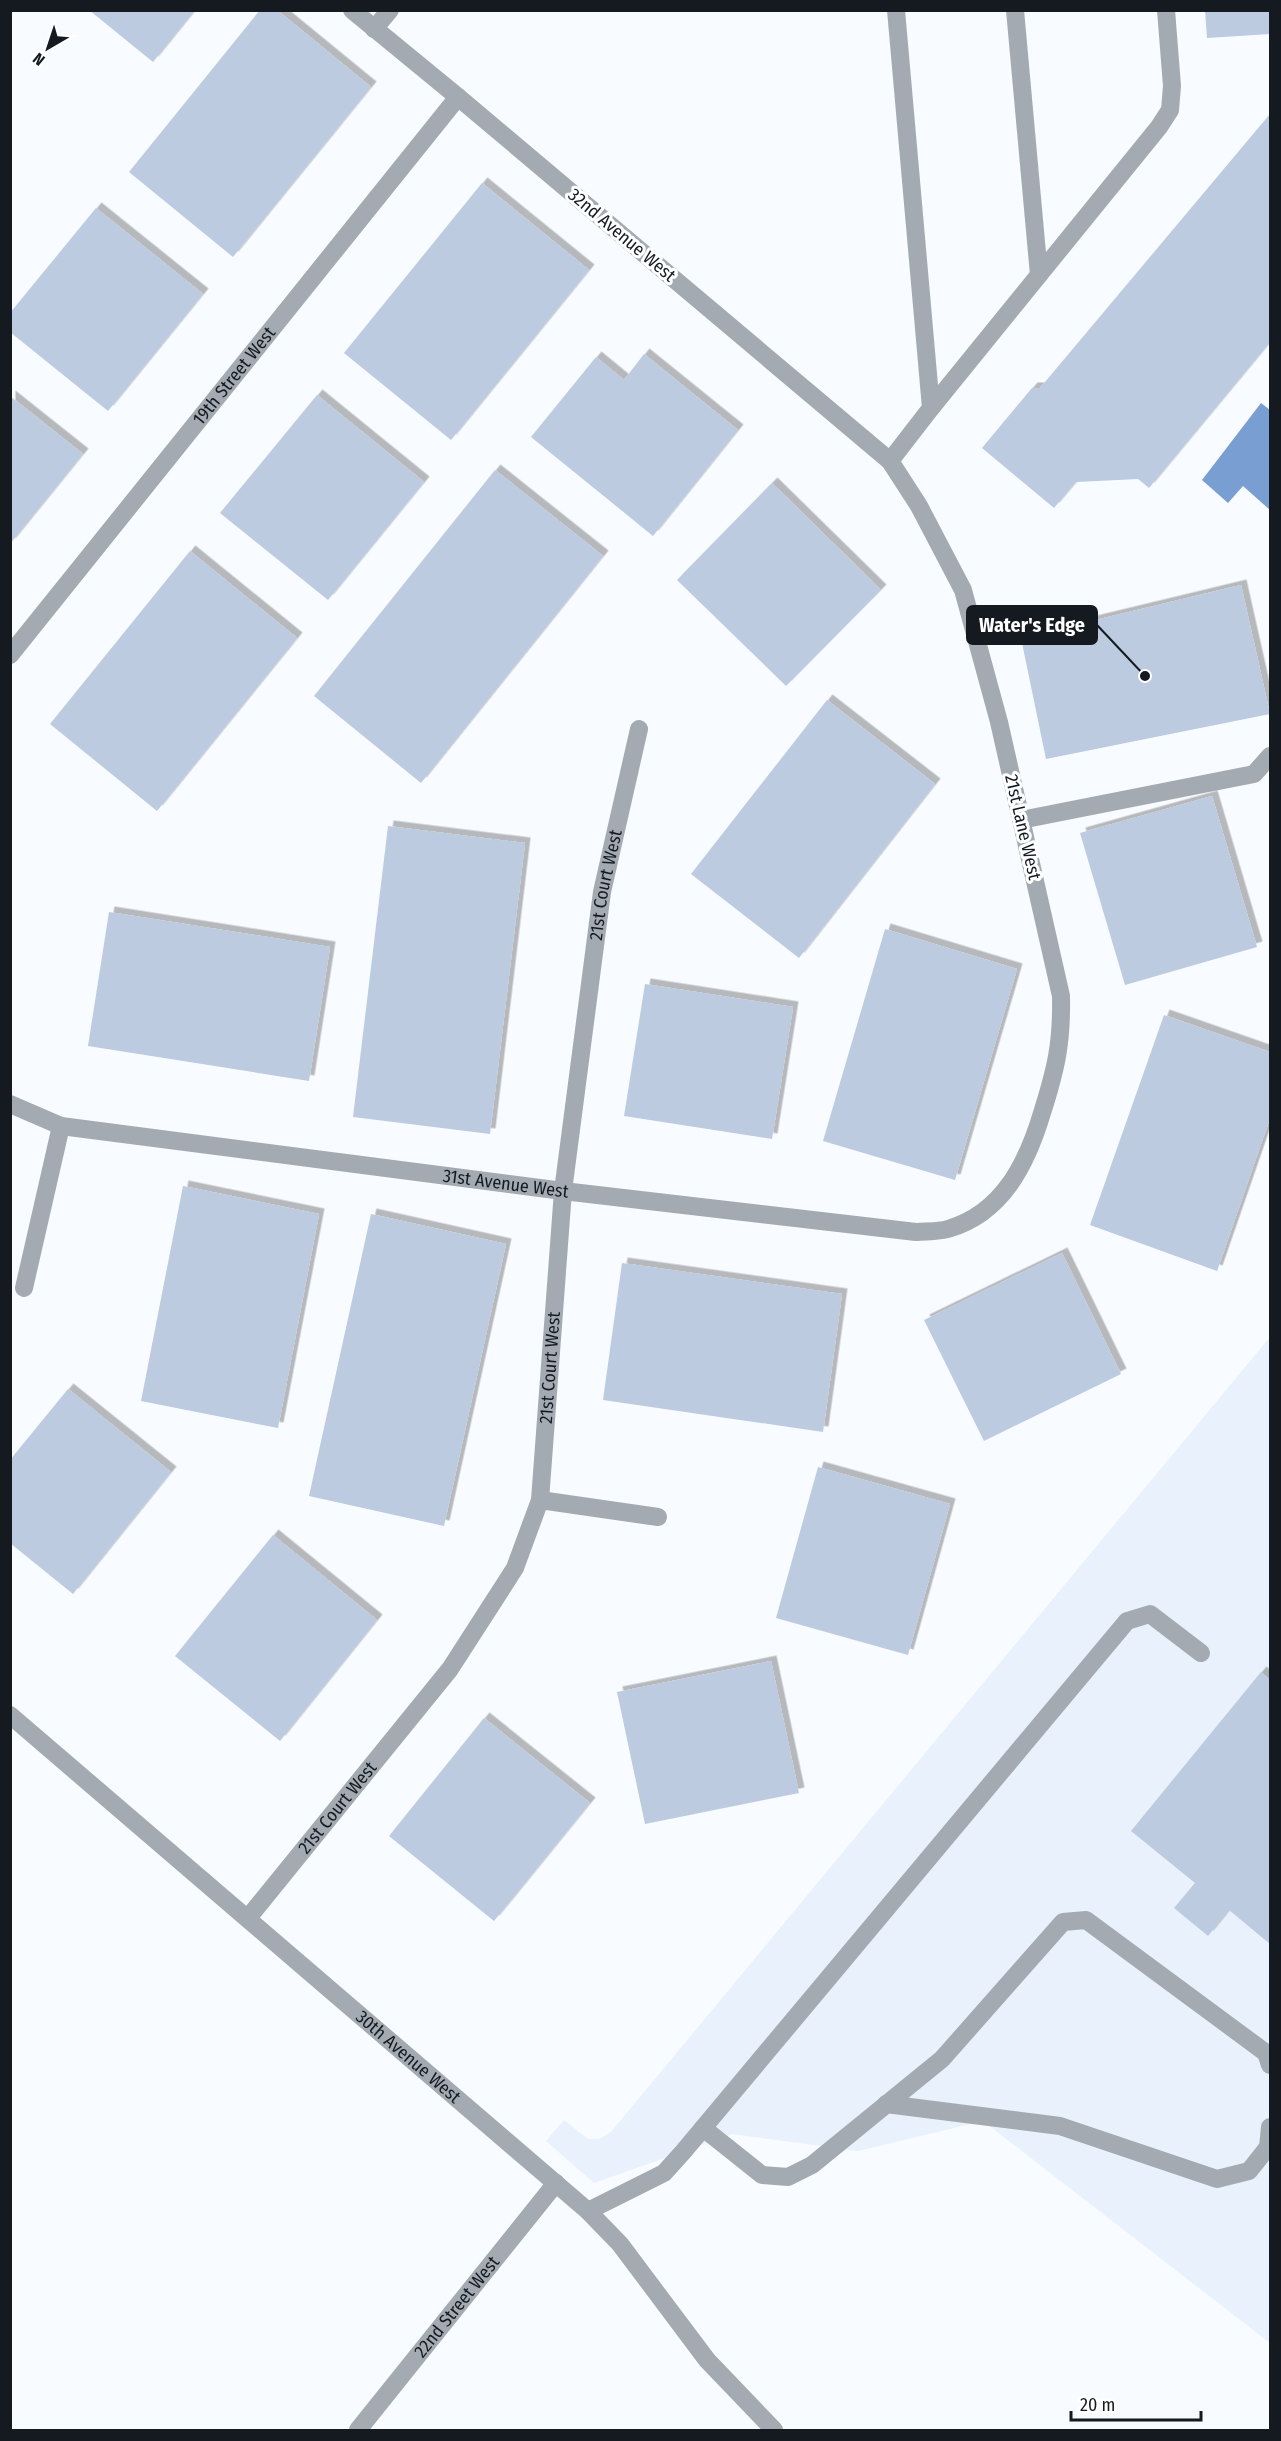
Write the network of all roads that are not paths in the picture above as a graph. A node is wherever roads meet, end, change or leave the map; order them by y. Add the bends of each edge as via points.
1 (351, 10) edge
2 (390, 10) edge
3 (896, 10) edge
4 (1015, 10) edge
5 (1166, 10) edge
6 (374, 29) junction
7 (458, 97) junction
8 (1039, 275) junction
9 (931, 408) junction
10 (890, 461) junction
11 (10, 655) edge
12 (639, 729) dead end
13 (1270, 756) edge
14 (1021, 820) junction
15 (10, 1104) edge
16 (61, 1126) junction
17 (563, 1191) junction
18 (997, 1200) joint
19 (24, 1288) dead end
20 (540, 1500) junction
21 (658, 1517) dead end
22 (1201, 1653) dead end
23 (10, 1715) edge
24 (248, 1918) junction
25 (1270, 2065) edge
26 (886, 2104) junction
27 (1270, 2127) edge
28 (704, 2128) junction
29 (556, 2183) junction
30 (588, 2211) junction
31 (358, 2430) edge
32 (774, 2430) edge

1 - 6 street, 32nd Avenue West
2 - 6 street
3 - 9 street
4 - 8 street
5 - 8 street via 1170,110 1160,128
6 - 7 street, 32nd Avenue West
7 - 10 street, 32nd Avenue West
7 - 11 street, 19th Street West
8 - 9 street
9 - 10 street
10 - 14 street, 21st Lane West via 919,506 963,590
12 - 17 street, 21st Court West via 602,892
13 - 14 street via 1254,774
14 - 18 street, 21st Lane West via 1061,996 1062,1034 1058,1063 1031,1150 1018,1176
15 - 16 street, 31st Avenue West
16 - 17 street, 31st Avenue West
16 - 19 street
17 - 18 street, 31st Avenue West via 916,1232 948,1229
17 - 20 street, 21st Court West
20 - 21 street
20 - 24 street, 21st Court West via 515,1568 450,1669
22 - 28 street via 1150,1614 1127,1621
23 - 24 street, 30th Avenue West
24 - 29 street, 30th Avenue West
25 - 26 street via 1266,2053 1086,1920 1063,1922 942,2059
26 - 27 street via 1060,2126 1216,2179 1249,2171 1268,2147
26 - 28 street via 812,2165 788,2177 762,2175
28 - 30 street via 664,2172
29 - 30 street, 30th Avenue West
29 - 31 street, 22nd Street West
30 - 32 street, 30th Avenue West via 620,2244 707,2360

